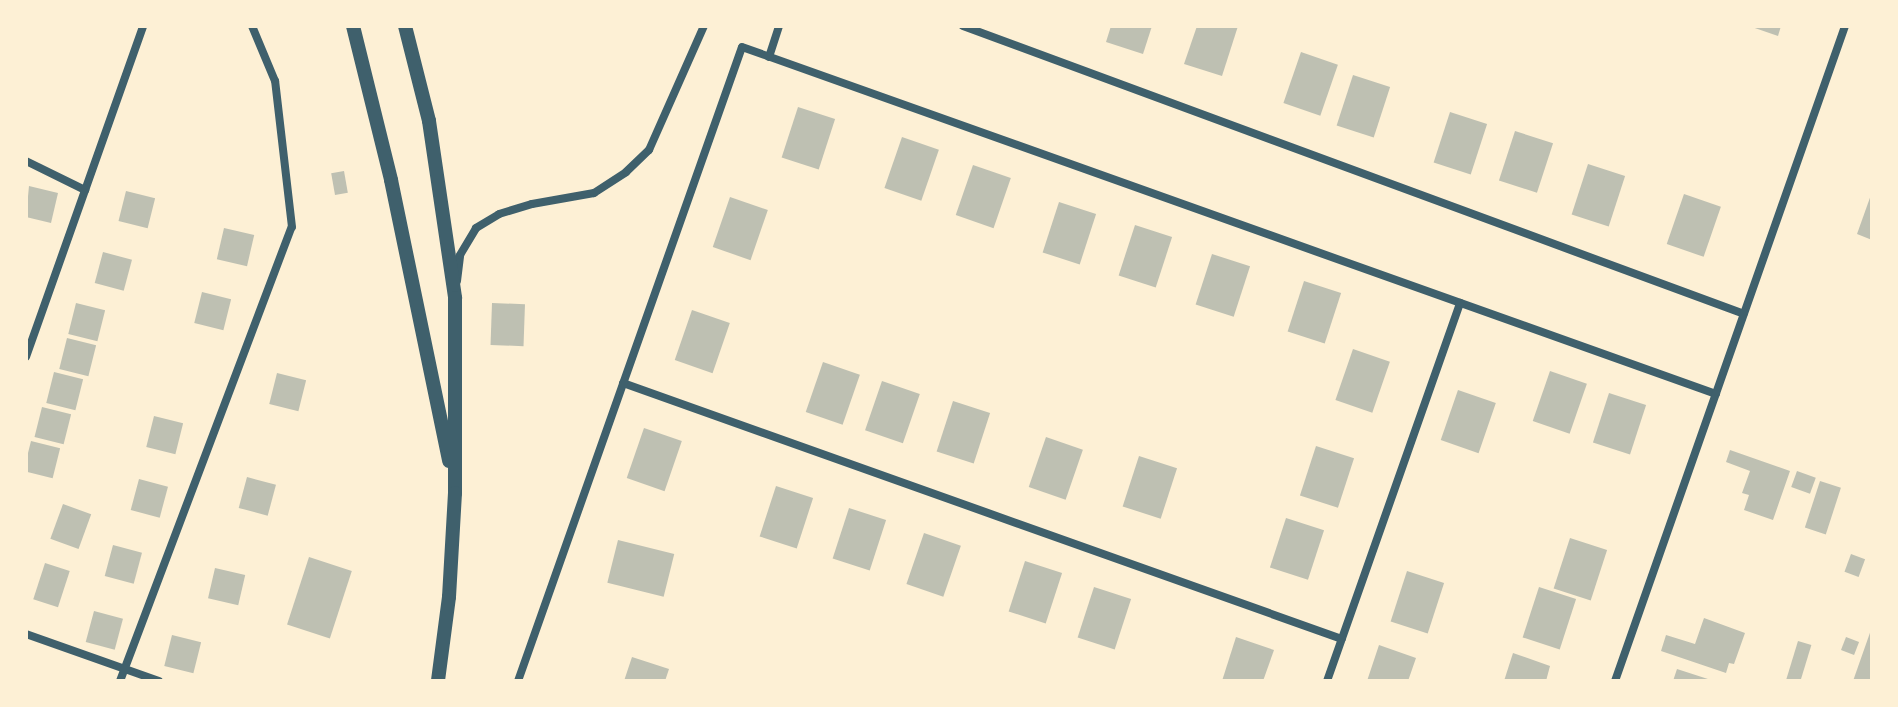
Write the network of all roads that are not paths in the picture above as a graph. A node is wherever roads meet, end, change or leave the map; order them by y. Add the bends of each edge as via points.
1 (143, 26) edge
2 (252, 26) edge
3 (353, 26) edge
4 (405, 26) edge
5 (704, 26) edge
6 (779, 26) edge
7 (1845, 26) edge
8 (968, 27) edge
9 (769, 57) junction
10 (26, 161) edge
11 (85, 190) junction
12 (455, 298) junction
13 (1460, 303) junction
14 (1744, 314) junction
15 (26, 357) edge
16 (623, 383) junction
17 (1716, 394) junction
18 (455, 493) junction
19 (26, 634) edge
20 (1342, 639) junction
21 (124, 669) junction
22 (120, 681) edge
23 (159, 681) edge
24 (438, 681) edge
25 (518, 681) edge
26 (1327, 681) edge
27 (1615, 681) edge

1 - 11 street
2 - 21 street via 275,81 292,227
3 - 18 street via 391,180
4 - 12 street via 429,121
5 - 12 street via 649,150 594,193 532,204 476,228 460,255
6 - 9 street
7 - 14 street
8 - 14 street
9 - 13 street
9 - 16 street via 742,47
10 - 11 street
11 - 15 street
12 - 18 street
13 - 17 street
13 - 20 street
14 - 17 street
16 - 20 street
16 - 25 street
17 - 27 street
18 - 24 street
19 - 21 street
20 - 26 street
21 - 22 street
21 - 23 street

